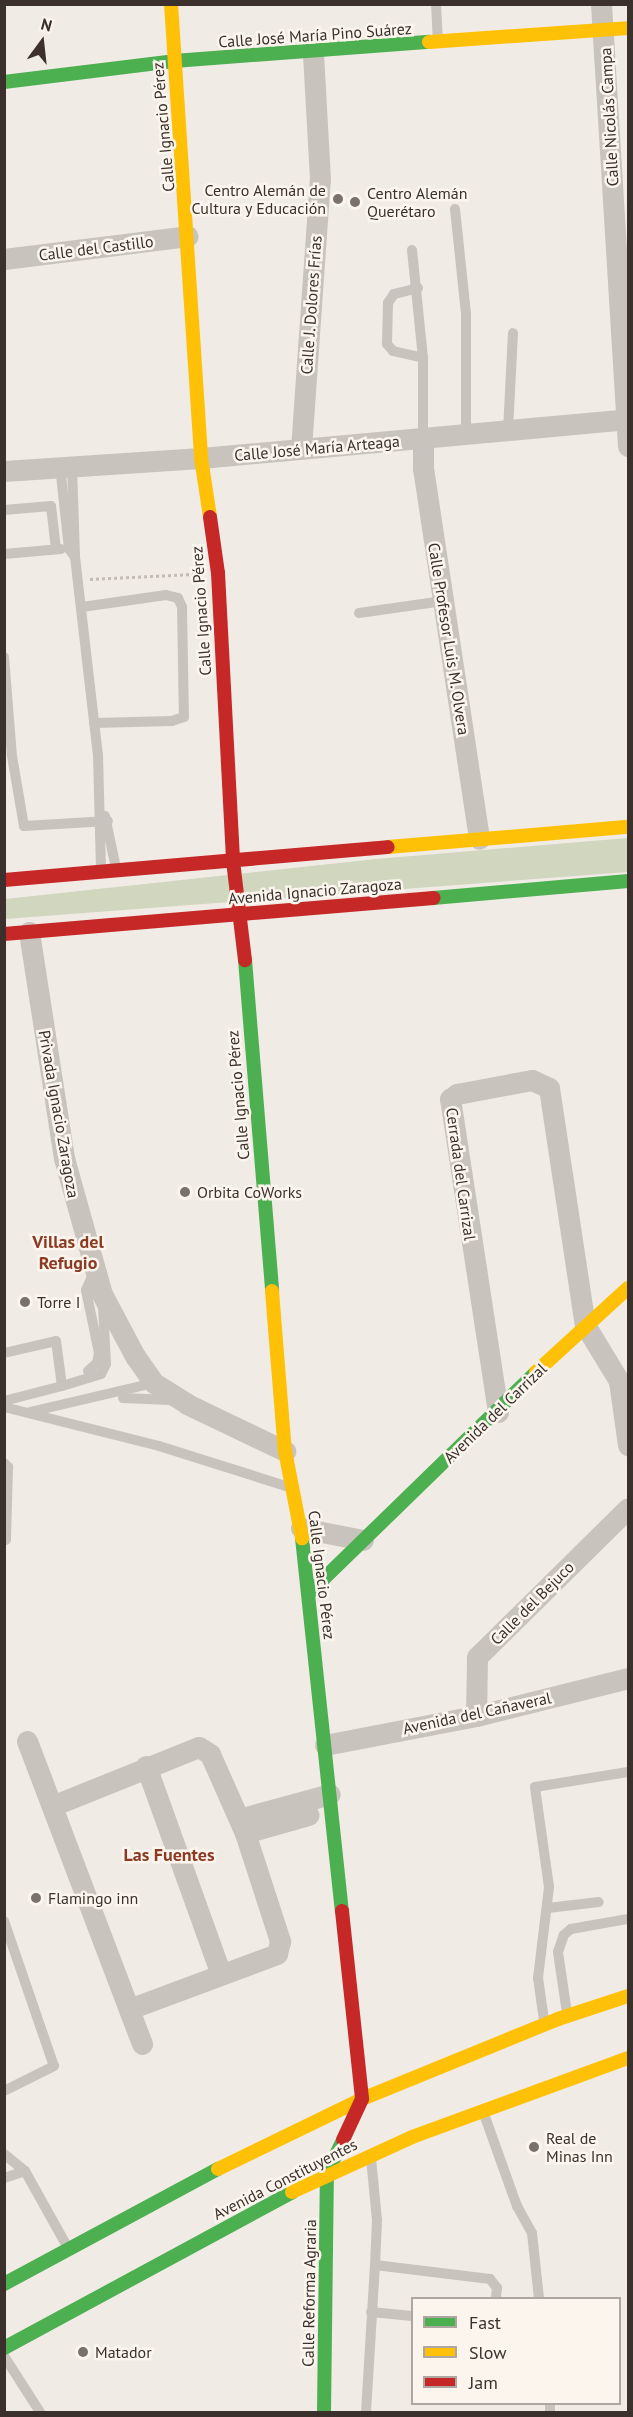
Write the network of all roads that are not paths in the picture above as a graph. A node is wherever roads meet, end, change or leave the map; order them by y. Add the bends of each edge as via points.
1 (171, 4) edge
2 (436, 4) edge
3 (601, 4) edge
4 (628, 28) edge
5 (603, 30) junction
6 (438, 43) junction
7 (313, 52) junction
8 (174, 61) junction
9 (4, 82) edge
10 (455, 209) dead end
11 (188, 236) junction
12 (412, 250) dead end
13 (4, 260) edge
14 (623, 265) edge
15 (418, 288) junction
16 (513, 333) dead end
17 (423, 358) junction
18 (628, 419) edge
19 (508, 431) junction
20 (466, 435) junction
21 (423, 439) junction
22 (628, 446) edge
23 (301, 450) junction
24 (201, 458) junction
25 (66, 466) junction
26 (4, 471) edge
27 (4, 510) edge
28 (56, 549) junction
29 (74, 551) junction
30 (4, 554) edge
31 (443, 601) junction
32 (82, 607) junction
33 (359, 613) dead end
34 (4, 657) edge
35 (94, 723) junction
36 (8, 737) edge
37 (8, 755) edge
38 (102, 818) junction
39 (628, 827) edge
40 (479, 839) junction
41 (232, 861) junction
42 (116, 870) junction
43 (101, 872) junction
44 (4, 880) edge
45 (628, 881) edge
46 (241, 915) junction
47 (29, 932) junction
48 (4, 934) edge
49 (95, 1272) junction
50 (628, 1288) edge
51 (102, 1294) junction
52 (585, 1325) junction
53 (4, 1353) edge
54 (88, 1371) dead end
55 (624, 1380) edge
56 (154, 1383) junction
57 (62, 1386) junction
58 (123, 1398) dead end
59 (4, 1401) edge
60 (187, 1404) junction
61 (4, 1407) edge
62 (498, 1412) junction
63 (27, 1413) junction
64 (628, 1445) edge
65 (285, 1451) junction
66 (4, 1463) edge
67 (292, 1488) junction
68 (628, 1508) edge
69 (301, 1528) junction
70 (6, 1540) dead end
71 (363, 1540) junction
72 (309, 1593) junction
73 (628, 1678) edge
74 (476, 1716) junction
75 (27, 1741) dead end
76 (325, 1744) junction
77 (146, 1766) junction
78 (628, 1772) edge
79 (331, 1801) junction
80 (52, 1806) junction
81 (242, 1826) junction
82 (599, 1902) dead end
83 (548, 1908) junction
84 (628, 1919) edge
85 (4, 1921) edge
86 (221, 1974) junction
87 (628, 1996) edge
88 (628, 2008) edge
89 (129, 2009) junction
90 (568, 2016) junction
91 (545, 2024) junction
92 (142, 2044) dead end
93 (628, 2046) edge
94 (628, 2058) edge
95 (4, 2091) edge
96 (362, 2099) junction
97 (483, 2111) junction
98 (355, 2114) junction
99 (377, 2139) dead end
100 (356, 2147) dead end
101 (4, 2154) edge
102 (370, 2155) junction
103 (335, 2156) junction
104 (322, 2169) junction
105 (25, 2171) junction
106 (302, 2173) dead end
107 (231, 2177) dead end
108 (4, 2178) edge
109 (190, 2199) dead end
110 (183, 2237) dead end
111 (69, 2249) junction
112 (375, 2265) junction
113 (4, 2284) edge
114 (4, 2297) edge
115 (496, 2297) edge
116 (539, 2297) edge
117 (371, 2312) junction
118 (411, 2316) edge
119 (26, 2322) dead end
120 (4, 2347) edge
121 (4, 2356) edge
122 (40, 2412) edge
123 (324, 2412) edge
124 (366, 2412) edge

1 - 8 main road, Calle Ignacio Pérez
2 - 6 lane
3 - 5 street, Calle Nicolás Campa
4 - 5 main road, Calle José María Pino Suárez
5 - 6 main road, Calle José María Pino Suárez
5 - 14 street, Calle Nicolás Campa
6 - 7 main road, Calle José María Pino Suárez
7 - 8 main road, Calle José María Pino Suárez
7 - 23 street, Calle J. Dolores Frías via 320,179
8 - 9 main road, Calle José María Pino Suárez
8 - 11 main road, Calle Ignacio Pérez
10 - 20 lane via 466,314
11 - 13 street, Calle del Castillo
11 - 24 main road, Calle Ignacio Pérez
12 - 15 lane
14 - 18 street, Calle Nicolás Campa
15 - 17 lane
15 - 17 lane via 394,294 388,303 387,344 393,351
16 - 19 lane
17 - 21 lane
18 - 19 street, Calle José María Arteaga
18 - 22 street, Calle Nicolás Campa
19 - 20 street, Calle José María Arteaga
20 - 21 street, Calle José María Arteaga
21 - 23 street, Calle José María Arteaga
21 - 31 street, Calle Profesor Luis M. Olvera via 423,468
23 - 24 street, Calle José María Arteaga
24 - 25 street, Calle José María Arteaga
24 - 41 main road, Calle Ignacio Pérez via 218,573
25 - 26 street, Calle José María Arteaga
25 - 29 lane
27 - 28 lane via 51,506
28 - 29 lane
28 - 30 lane
29 - 32 lane
31 - 33 lane
31 - 40 street, Calle Profesor Luis M. Olvera
32 - 35 lane
32 - 35 lane via 166,595 178,598 182,607 184,717 172,721
34 - 36 lane
35 - 38 lane
36 - 37 lane
37 - 38 lane via 24,826
38 - 42 lane
38 - 43 lane
39 - 40 main road
40 - 41 main road
41 - 42 main road
41 - 46 main road, Calle Ignacio Pérez
42 - 43 main road
43 - 44 main road
45 - 46 main road, Avenida Ignacio Zaragoza
46 - 47 main road, Avenida Ignacio Zaragoza
46 - 65 main road, Calle Ignacio Pérez
47 - 48 main road, Avenida Ignacio Zaragoza
47 - 49 street, Privada Ignacio Zaragoza via 64,1158
49 - 51 street, Privada Ignacio Zaragoza
49 - 54 lane via 86,1290 99,1353 97,1363
50 - 52 main road, Avenida del Carrizal
51 - 56 street, Privada Ignacio Zaragoza
51 - 57 lane via 106,1364 101,1374
52 - 55 street
52 - 62 main road, Avenida del Carrizal
52 - 62 street, Cerrada del Carrizal via 549,1088 532,1080 457,1094 450,1099 449,1109
53 - 57 lane via 56,1341
55 - 64 street
56 - 60 street, Privada Ignacio Zaragoza
56 - 63 lane
57 - 59 lane
58 - 60 lane via 158,1397
60 - 65 street, Privada Ignacio Zaragoza
61 - 63 lane
62 - 71 main road, Avenida del Carrizal
63 - 67 lane via 159,1446
65 - 67 main road, Calle Ignacio Pérez
66 - 70 lane via 8,1467
67 - 69 main road, Calle Ignacio Pérez
68 - 74 street, Calle del Bejuco via 477,1657
69 - 71 street
69 - 72 main road, Calle Ignacio Pérez
71 - 72 main road, Avenida del Carrizal
72 - 76 main road, Calle Ignacio Pérez
73 - 74 street, Avenida del Cañaveral
74 - 76 street, Avenida del Cañaveral
75 - 80 street
76 - 79 main road, Calle Ignacio Pérez
77 - 80 street
77 - 81 street via 191,1748 206,1750
77 - 86 street
78 - 83 lane via 535,1787
79 - 81 street
79 - 96 main road, Calle Ignacio Pérez
80 - 89 street
81 - 86 street via 280,1949 273,1958
82 - 83 lane
83 - 91 lane via 538,1978
84 - 90 lane via 571,1929 564,1935 558,1952
85 - 95 lane via 54,2066
86 - 89 street
87 - 90 main road
88 - 98 lane
89 - 92 street
90 - 91 main road
91 - 96 main road
93 - 99 lane
94 - 97 main road, Avenida Constituyentes
96 - 98 main road
96 - 111 main road via 161,2197
97 - 102 main road, Avenida Constituyentes
97 - 116 lane via 517,2206 532,2233
98 - 103 main road
98 - 107 lane
100 - 103 lane
101 - 105 lane
102 - 104 main road, Avenida Constituyentes
102 - 112 lane via 377,2220
103 - 104 main road
104 - 120 main road, Avenida Constituyentes
104 - 123 main road, Calle Reforma Agraria
105 - 108 lane
105 - 111 lane
106 - 110 lane
109 - 114 lane
111 - 113 main road
112 - 115 lane via 490,2279 497,2288
112 - 117 lane
117 - 118 lane
117 - 124 lane
119 - 120 lane
121 - 122 lane

